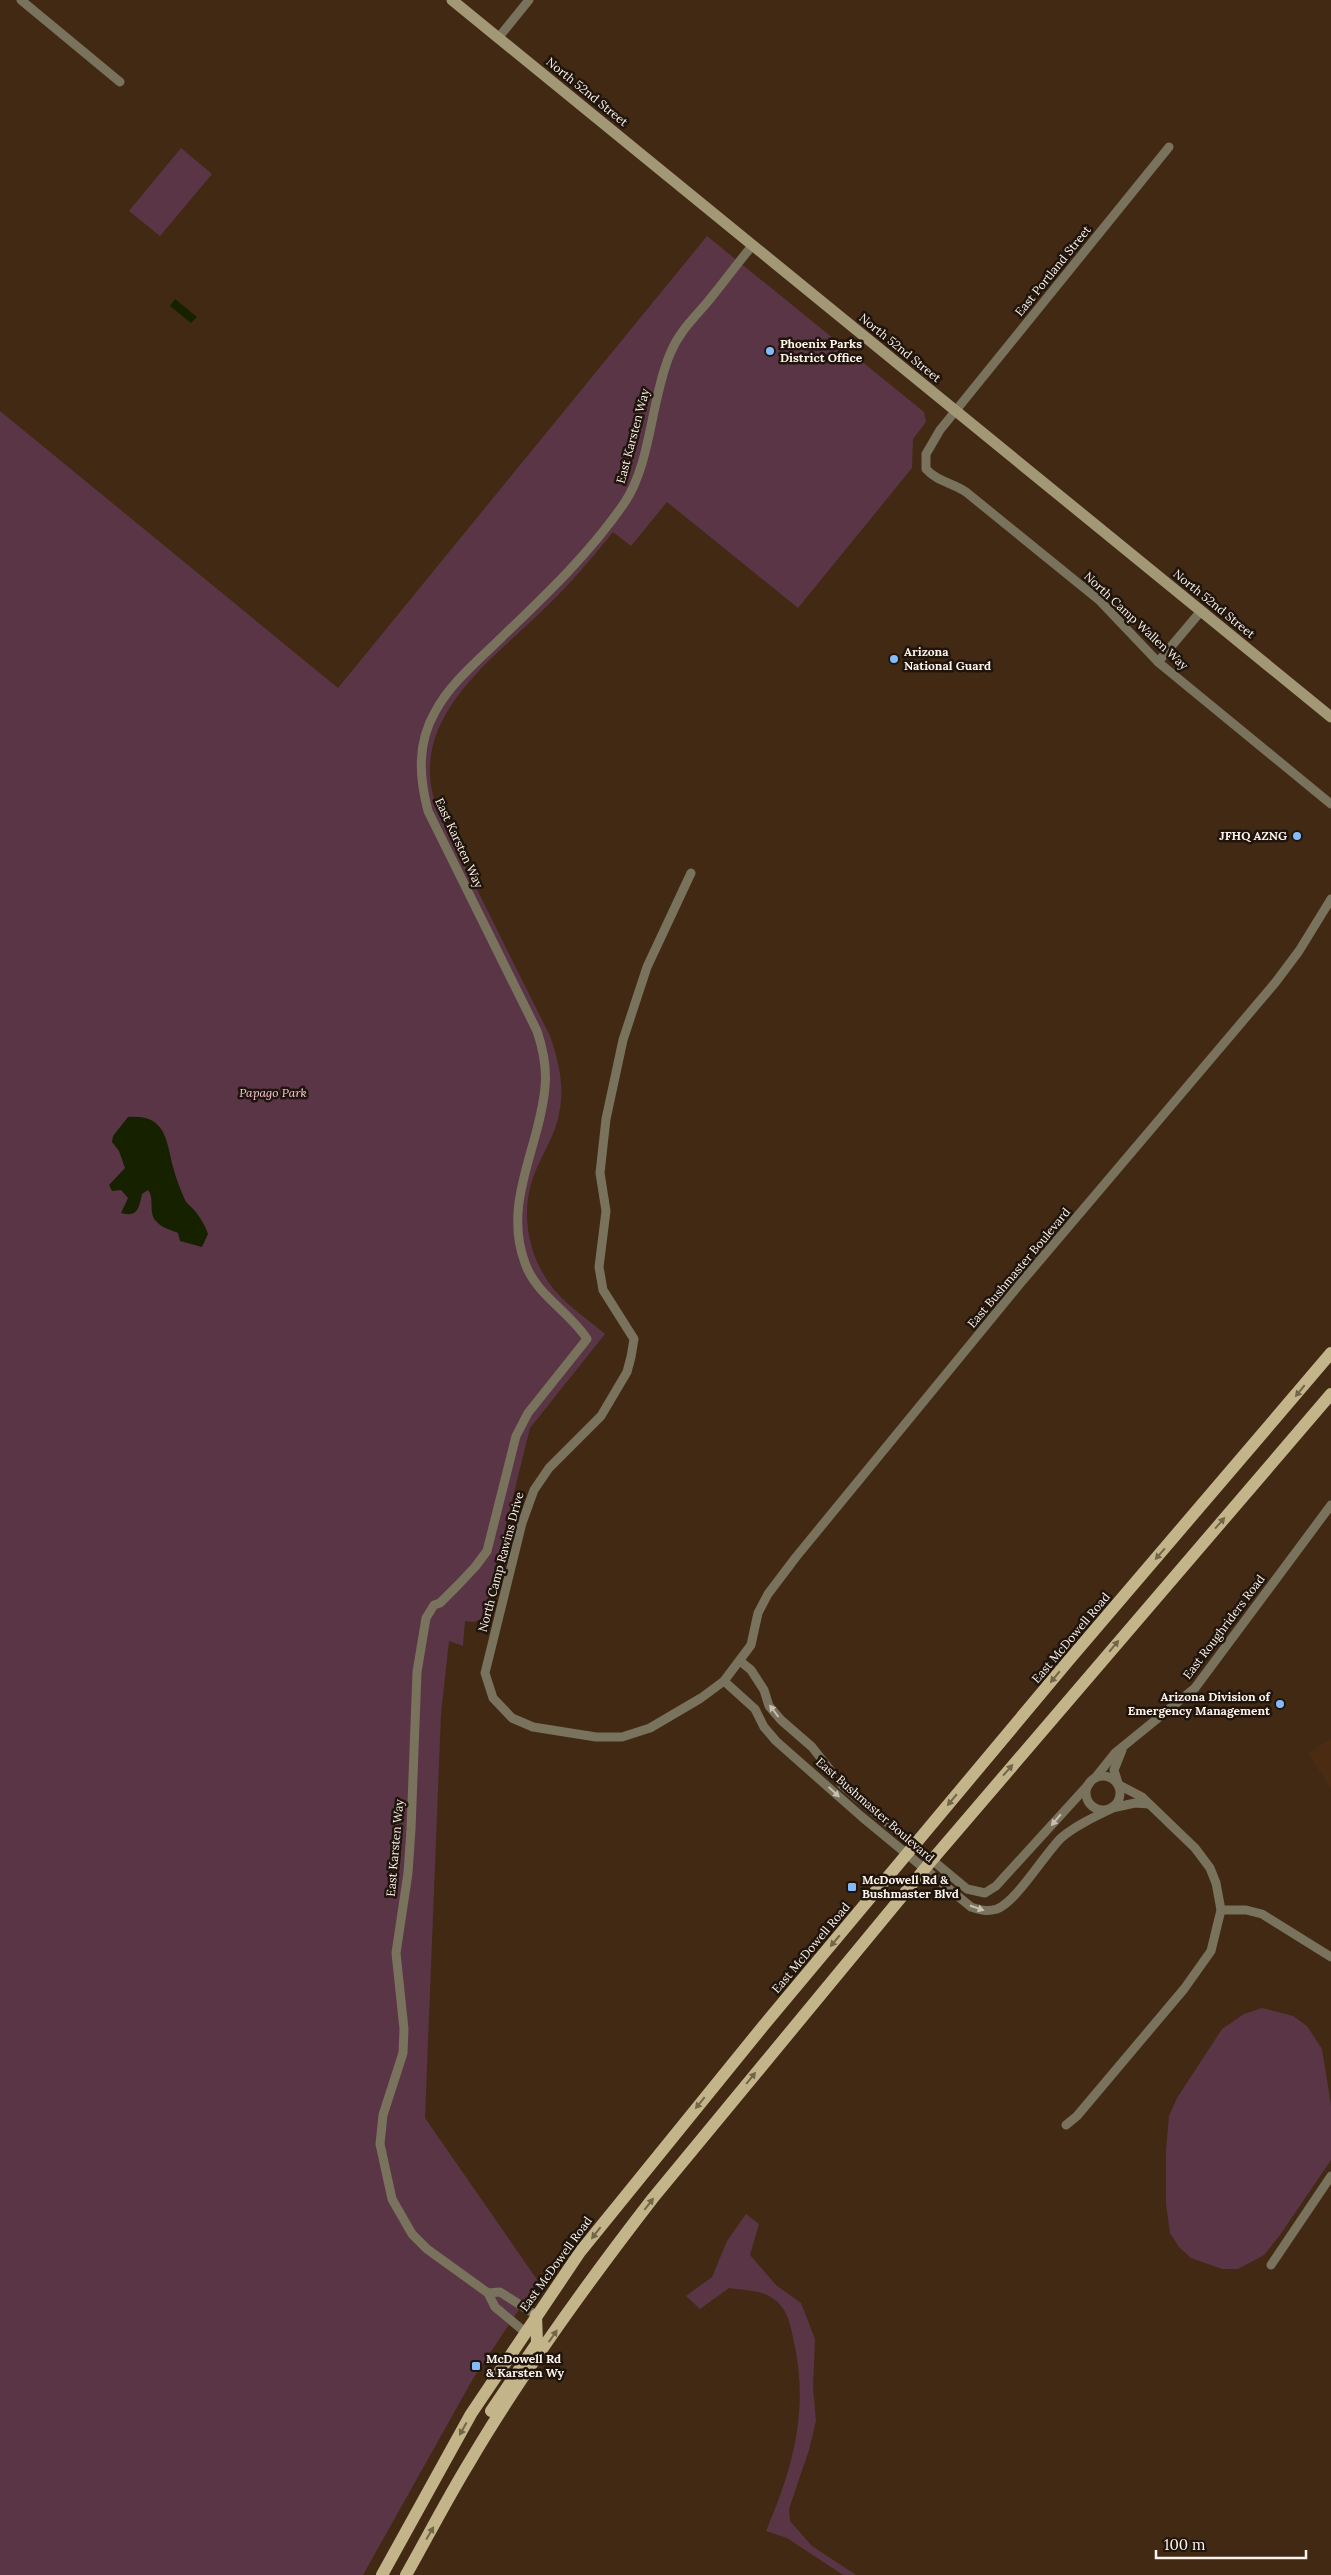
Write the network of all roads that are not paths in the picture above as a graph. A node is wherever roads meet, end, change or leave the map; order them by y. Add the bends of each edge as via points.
1 (21, 0) edge
2 (452, 0) edge
3 (530, 0) edge
4 (499, 37) junction
5 (120, 82) dead end
6 (1169, 147) dead end
7 (752, 246) junction
8 (956, 411) junction
9 (1201, 611) junction
10 (1158, 662) junction
11 (1331, 717) edge
12 (1331, 804) edge
13 (691, 873) dead end
14 (1331, 899) edge
15 (1331, 1353) edge
16 (1331, 1394) edge
17 (1331, 1505) edge
18 (740, 1661) junction
19 (724, 1681) junction
20 (1122, 1750) junction
21 (1092, 1781) junction
22 (1118, 1784) junction
23 (1149, 1804) junction
24 (1111, 1809) junction
25 (915, 1845) junction
26 (906, 1856) junction
27 (932, 1860) junction
28 (924, 1870) junction
29 (1221, 1910) junction
30 (1331, 1957) edge
31 (1066, 2125) dead end
32 (1331, 2176) edge
33 (1271, 2265) dead end
34 (488, 2293) junction
35 (536, 2315) junction
36 (525, 2332) junction
37 (472, 2458) junction
38 (382, 2575) edge
39 (406, 2575) edge

1 - 5 street
2 - 4 main road, North 52nd Street
3 - 4 street
4 - 7 main road, North 52nd Street
6 - 8 street, East Portland Street
7 - 8 main road, North 52nd Street
7 - 34 street, East Karsten Way via 682,330 670,354 639,469 624,503 573,567 453,684 427,727 421,754 422,783 428,811 537,1031 544,1057 544,1098 523,1173 518,1207 519,1242 525,1264 536,1284 577,1324 587,1339 528,1413 513,1445 487,1551 458,1586 440,1603 434,1604 426,1618 421,1639 408,1873 396,1953 404,2029 403,2053 383,2115 380,2144 392,2199 412,2234 427,2249
8 - 9 main road, North 52nd Street
8 - 10 street, North Camp Wallen Way via 926,454 926,469 935,479 956,485 966,492 1099,600
9 - 10 street
9 - 11 main road, North 52nd Street
10 - 12 street, North Camp Wallen Way
13 - 19 street, North Camp Rawins Drive via 647,967 623,1040 606,1119 600,1173 606,1211 599,1267 602,1290 634,1339 632,1358 601,1416 549,1468 534,1490 522,1523 485,1673 493,1698 512,1718 533,1728 596,1737 634,1735 701,1698
14 - 18 street, East Bushmaster Boulevard via 1276,982 1019,1285 796,1557 768,1594 758,1613 751,1645
15 -> 25 main road, East McDowell Road
27 -> 16 main road
17 - 20 street, East Roughriders Road via 1194,1688
18 - 19 street, East Bushmaster Boulevard
25 -> 18 street, East Bushmaster Boulevard via 842,1784 812,1747 781,1720 769,1706 764,1690 751,1670
19 -> 26 street, East Bushmaster Boulevard via 755,1709 776,1741
20 - 21 street, East Roughriders Road via 1115,1753
20 - 22 street via 1114,1770
21 - 22 street via 1106,1776
21 - 24 street via 1086,1794 1090,1804 1100,1810
21 -> 27 street, East Bushmaster Boulevard via 1009,1874 985,1893 967,1889
22 - 23 street
22 - 24 street via 1120,1795
23 - 24 street, East Bushmaster Boulevard via 1135,1803
23 - 29 street via 1195,1848 1210,1868
28 -> 24 street, East Bushmaster Boulevard via 971,1907 986,1911 999,1908 1062,1838
25 - 26 main road, East McDowell Road
25 - 27 street, East Bushmaster Boulevard
26 - 28 street, East Bushmaster Boulevard
26 -> 35 main road, East McDowell Road via 637,2181 580,2252
27 - 28 main road
37 -> 28 main road via 625,2234
29 - 30 street via 1262,1914
29 - 31 street via 1211,1951 1184,1989
32 - 33 street
34 - 35 street, East Karsten Way via 500,2292
34 - 36 street, East Karsten Way via 495,2307
35 - 36 main road, East McDowell Road
35 - 37 main road via 537,2343 471,2445
36 -> 38 main road, East McDowell Road via 470,2414
39 -> 37 main road

